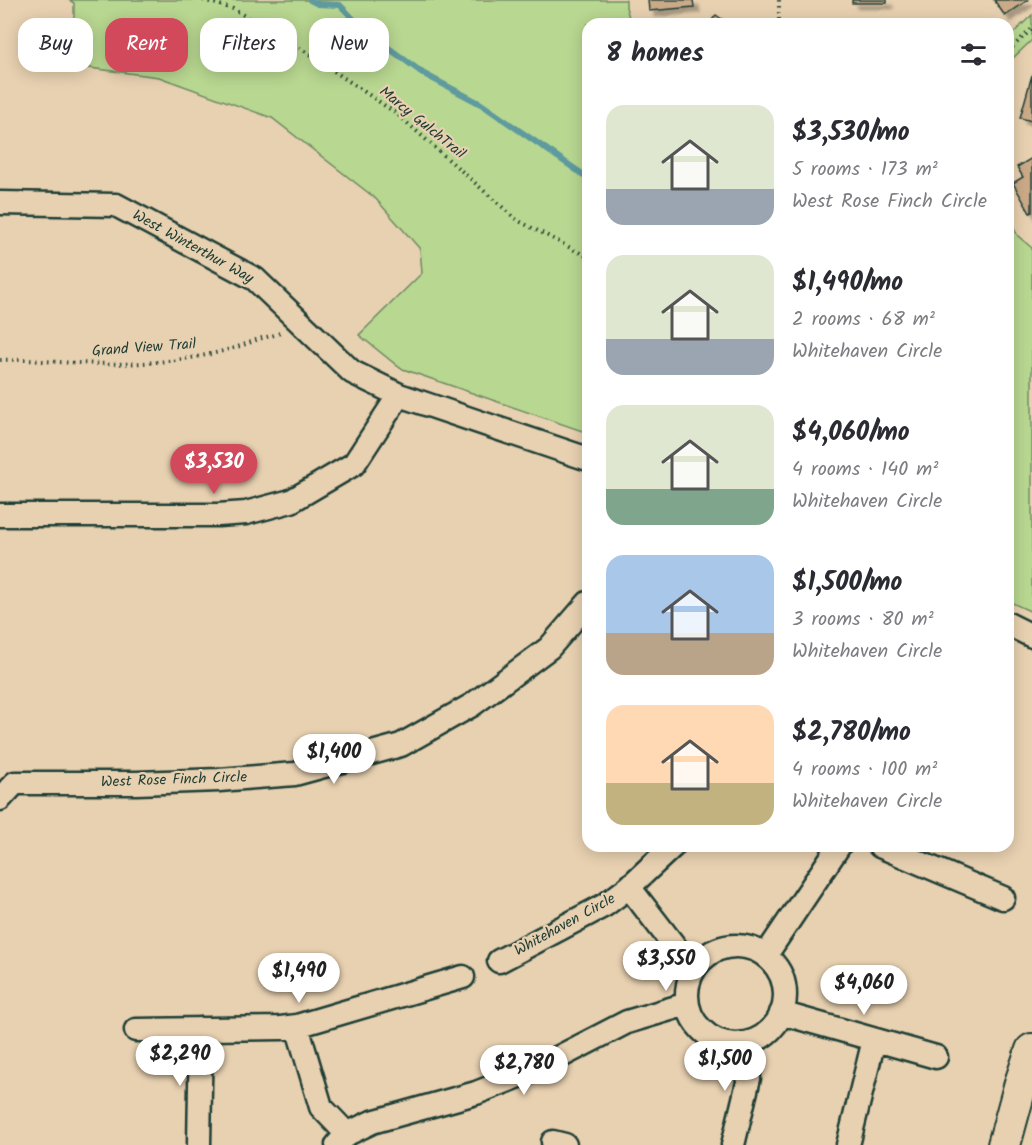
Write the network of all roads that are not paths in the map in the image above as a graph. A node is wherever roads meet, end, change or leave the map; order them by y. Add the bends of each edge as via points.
1 (0, 203) edge
2 (399, 395) junction
3 (582, 457) edge
4 (0, 515) edge
5 (582, 610) edge
6 (1014, 627) edge
7 (1032, 636) edge
8 (0, 799) edge
9 (667, 852) edge
10 (835, 852) edge
11 (894, 852) edge
12 (629, 887) junction
13 (1003, 898) dead end
14 (766, 955) junction
15 (499, 961) dead end
16 (693, 970) junction
17 (463, 977) dead end
18 (687, 1004) junction
19 (781, 1013) junction
20 (297, 1026) junction
21 (201, 1029) junction
22 (136, 1030) dead end
23 (874, 1040) junction
24 (748, 1043) junction
25 (1032, 1050) edge
26 (936, 1057) dead end
27 (342, 1140) edge
28 (199, 1145) edge
29 (733, 1145) edge
30 (848, 1145) edge
31 (1004, 1145) edge

1 - 2 street, West Winterthur Way via 116,206 255,279 352,372
2 - 3 street, West Winterthur Way
2 - 4 street via 354,464 291,501 246,513 218,515
5 - 8 street, West Rose Finch Circle via 549,648 472,705 401,745 295,774 137,783 15,783
6 - 7 street
9 - 12 street, Whitehaven Circle
10 - 14 street
11 - 13 street
12 - 15 street, Whitehaven Circle via 605,905
12 - 16 street, Whitehaven Circle
14 - 16 street via 734,945 710,952
14 - 19 street via 780,971 786,996
16 - 18 street
17 - 20 street
18 - 24 street via 693,1018 710,1036 728,1043
18 - 27 street via 627,1022 532,1071 476,1093 372,1122
19 - 23 street
19 - 24 street via 759,1038
20 - 21 street
20 - 27 street via 321,1107
21 - 22 street
21 - 28 street
23 - 26 street
23 - 30 street
24 - 29 street via 750,1078
25 - 31 main road

